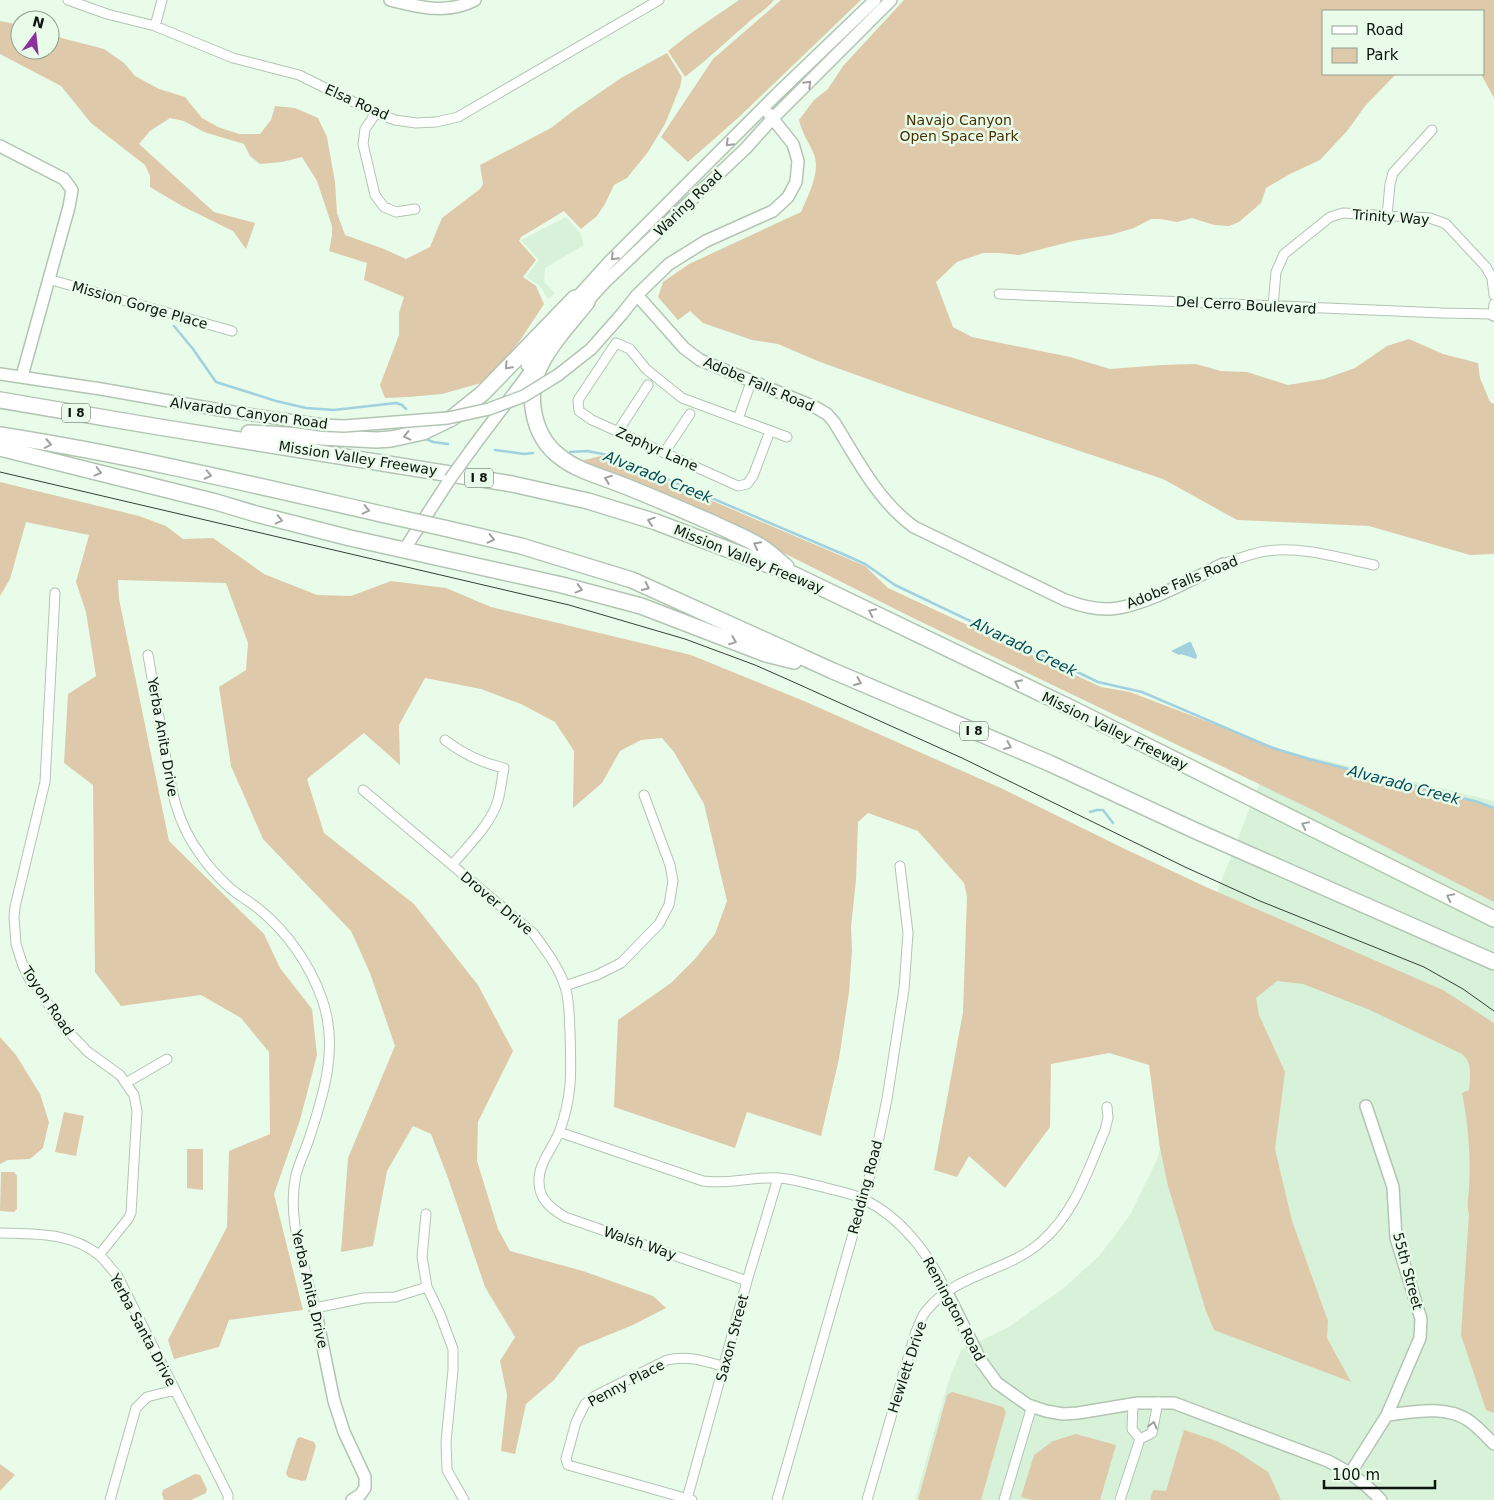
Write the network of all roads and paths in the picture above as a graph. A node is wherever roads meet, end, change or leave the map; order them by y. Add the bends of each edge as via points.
1 (70, 0) edge
2 (162, 0) edge
3 (390, 0) edge
4 (475, 0) edge
5 (659, 0) edge
6 (875, 0) edge
7 (891, 0) edge
8 (155, 26) junction
9 (764, 108) junction
10 (376, 112) junction
11 (773, 118) junction
12 (1432, 130) dead end
13 (0, 146) edge
14 (415, 209) dead end
15 (1387, 216) junction
16 (48, 278) junction
17 (999, 294) dead end
18 (637, 295) junction
19 (1494, 295) edge
20 (581, 300) junction
21 (1494, 304) edge
22 (1273, 306) junction
23 (1494, 314) edge
24 (232, 331) dead end
25 (0, 374) edge
26 (22, 376) junction
27 (751, 382) junction
28 (648, 385) dead end
29 (0, 400) edge
30 (690, 414) dead end
31 (738, 419) junction
32 (153, 426) junction
33 (770, 431) junction
34 (618, 432) junction
35 (0, 435) edge
36 (787, 437) dead end
37 (0, 448) edge
38 (664, 452) junction
39 (404, 550) junction
40 (1223, 564) joint
41 (1374, 565) dead end
42 (795, 575) junction
43 (56, 593) dead end
44 (148, 655) dead end
45 (833, 671) junction
46 (446, 740) dead end
47 (363, 790) dead end
48 (644, 795) dead end
49 (452, 865) junction
50 (900, 866) dead end
51 (1494, 918) edge
52 (1494, 962) edge
53 (565, 986) junction
54 (166, 1059) dead end
55 (126, 1083) junction
56 (1366, 1106) dead end
57 (1107, 1107) dead end
58 (560, 1132) junction
59 (778, 1178) junction
60 (541, 1194) joint
61 (863, 1199) junction
62 (426, 1214) dead end
63 (0, 1233) edge
64 (99, 1255) junction
65 (748, 1281) junction
66 (426, 1287) junction
67 (946, 1291) junction
68 (315, 1308) junction
69 (725, 1366) junction
70 (175, 1390) junction
71 (1158, 1402) junction
72 (1133, 1404) junction
73 (1032, 1406) junction
74 (1387, 1415) junction
75 (1140, 1439) junction
76 (1494, 1444) edge
77 (1351, 1472) junction
78 (690, 1499) edge
79 (110, 1500) edge
80 (228, 1500) edge
81 (352, 1500) edge
82 (464, 1500) edge
83 (777, 1500) edge
84 (868, 1500) edge
85 (1004, 1500) edge
86 (1120, 1500) edge
87 (1381, 1500) edge

1 - 8 street, Elsa Road via 107,14
2 - 8 street
3 - 4 street via 439,10
5 - 10 street, Elsa Road via 458,118 416,123 395,120
6 - 9 street, Waring Road
11 -> 7 street, Waring Road
8 - 10 street, Elsa Road via 233,58 299,75
9 - 11 street
9 -> 20 street, Waring Road via 610,260
10 - 14 street via 366,129 363,144 375,196 384,207 396,212
11 - 18 street via 793,144 798,160 796,182 788,198 773,211 686,252
11 - 20 street, Waring Road via 746,148
12 - 15 street via 1393,173
13 - 16 street via 64,179 72,190
15 - 19 street, Trinity Way via 1430,218 1446,224 1486,267 1492,278
15 - 22 street, Trinity Way via 1343,213 1330,217 1284,254 1276,272
16 - 24 street, Mission Gorge Place
16 - 26 street
17 - 22 street, Del Cerro Boulevard
18 - 26 street, Alvarado Canyon Road, bridge via 591,349 558,375 524,396 489,409 448,418 323,425
18 - 27 street, Adobe Falls Road via 692,355
20 -> 32 highway via 483,393 452,418 423,432 392,439 362,440
20 - 39 street, Waring Road, bridge via 471,450
42 -> 20 highway via 764,548 572,464 550,448 535,420 534,383 539,367
21 - 23 street
22 - 23 street, Del Cerro Boulevard
25 - 26 street, Alvarado Canyon Road
27 - 31 street
27 - 40 street, Adobe Falls Road via 827,414 872,483 914,528 1065,600 1106,609 1127,606
28 - 34 street
29 - 32 highway, Mission Valley Freeway / I 8
30 - 38 street
31 - 33 street
31 - 34 street, Zephyr Lane via 682,398 646,369 630,349 616,343 578,400 580,411
42 -> 32 highway, Mission Valley Freeway / I 8 via 656,522 588,501 512,484
33 - 36 street
33 - 38 street, Zephyr Lane via 754,476 747,484 738,486
34 - 38 street, Zephyr Lane
35 -> 45 highway, I 8, bridge via 150,462 521,546 632,580
37 -> 39 highway
39 -> 45 highway via 562,584 642,606 766,654
40 - 41 street, Adobe Falls Road via 1262,552 1297,550
51 -> 42 highway, Mission Valley Freeway / I 8
43 - 55 street, Toyon Road via 45,782 15,907 16,944 30,980 62,1025 88,1052
44 - 68 street, Yerba Anita Drive via 172,798 183,828 210,868 271,920 296,949 322,1000 329,1032 328,1069 320,1105 296,1176 293,1217
45 -> 52 highway, I 8
46 - 49 street via 471,757 504,768 500,793 490,818
47 - 49 street, Drover Drive
48 - 53 street via 670,865 673,881 669,905 659,924 621,963
49 - 53 street, Drover Drive via 534,934 552,959
50 - 61 street, Redding Road via 908,933 904,989 887,1099
53 - 58 street, Drover Drive via 569,1005 572,1081
54 - 55 street
55 - 64 street, Toyon Road via 134,1095 137,1111 131,1213
56 - 74 street, 55th Street via 1393,1187 1396,1238 1421,1319 1420,1338
57 - 67 street, Hewlett Drive via 1105,1130 1074,1203 1056,1228 1019,1258
58 - 59 street, Remington Road via 703,1181 722,1183
58 - 60 street, Drover Drive via 540,1170
59 - 61 street, Remington Road
59 - 65 street, Saxon Street
60 - 65 street, Walsh Way via 553,1210 565,1217
61 - 67 street, Remington Road via 909,1234
61 - 83 street, Redding Road
62 - 66 street via 422,1257
63 - 64 street, Yerba Santa Drive via 51,1235 77,1242
64 - 70 street, Yerba Santa Drive via 117,1276
65 - 69 street, Saxon Street
66 - 68 street via 395,1297 364,1298
66 - 82 street via 453,1349 447,1470
67 - 73 street, Remington Road via 981,1361 997,1382
67 - 84 street, Hewlett Drive via 926,1311 915,1334
68 - 81 street, Yerba Anita Drive via 337,1409 352,1453 365,1477 365,1488
69 - 78 street, Saxon Street
69 - 78 street, Penny Place via 691,1358 667,1360 595,1396 584,1404 576,1422 566,1460 568,1464
70 - 79 street via 147,1397 136,1408
70 - 80 street, Yerba Santa Drive
71 - 72 street, Remington Road
75 -> 71 street via 1152,1433
71 - 77 street, Remington Road via 1186,1407
72 - 73 street, Remington Road via 1063,1414
72 - 75 street via 1132,1429
73 - 85 street
74 - 76 street via 1448,1412 1468,1420
74 - 77 street, 55th Street
75 - 86 street
77 - 87 street

